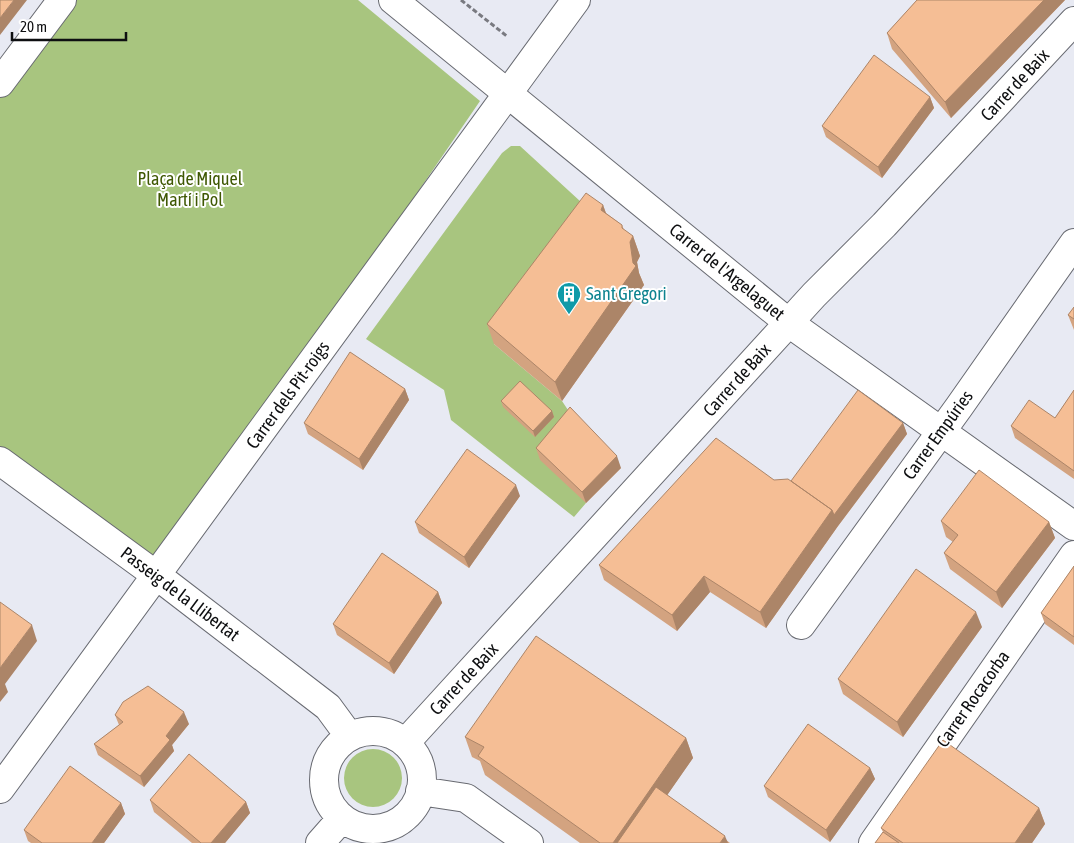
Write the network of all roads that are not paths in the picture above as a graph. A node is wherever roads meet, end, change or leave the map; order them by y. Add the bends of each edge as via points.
1 (62, 0) edge
2 (393, 0) edge
3 (576, 0) edge
4 (1074, 21) edge
5 (0, 83) edge
6 (509, 93) junction
7 (1074, 243) edge
8 (789, 323) junction
9 (942, 431) junction
10 (0, 461) edge
11 (1074, 526) edge
12 (1074, 555) edge
13 (156, 575) junction
14 (801, 626) dead end
15 (350, 737) junction
16 (405, 743) junction
17 (0, 789) edge
18 (420, 791) junction
19 (342, 818) junction
20 (379, 836) edge
21 (320, 843) edge
22 (529, 843) edge
23 (872, 843) edge

1 - 5 street
2 - 6 street, Carrer de l'Argelaguet
3 - 6 street, Carrer dels Pit-roigs
4 - 8 street, Carrer de Baix via 884,226
6 - 8 street, Carrer de l'Argelaguet
6 - 13 street, Carrer dels Pit-roigs
7 - 9 street, Carrer Empúries
8 - 9 street, Carrer de l'Argelaguet
8 - 16 street, Carrer de Baix
9 - 11 street, Carrer de l'Argelaguet
9 - 14 street, Carrer Empúries
10 - 13 street, Passeig de la Llibertat
12 - 23 street, Carrer Rocacorba
13 - 15 street, Passeig de la Llibertat via 328,706
13 - 17 street, Carrer dels Pit-roigs
15 - 16 street via 378,731
15 - 19 street via 332,753 324,776 328,799
16 - 18 street via 420,768
18 - 20 street via 405,816
18 - 22 street via 466,798
19 - 20 street
19 - 21 street

